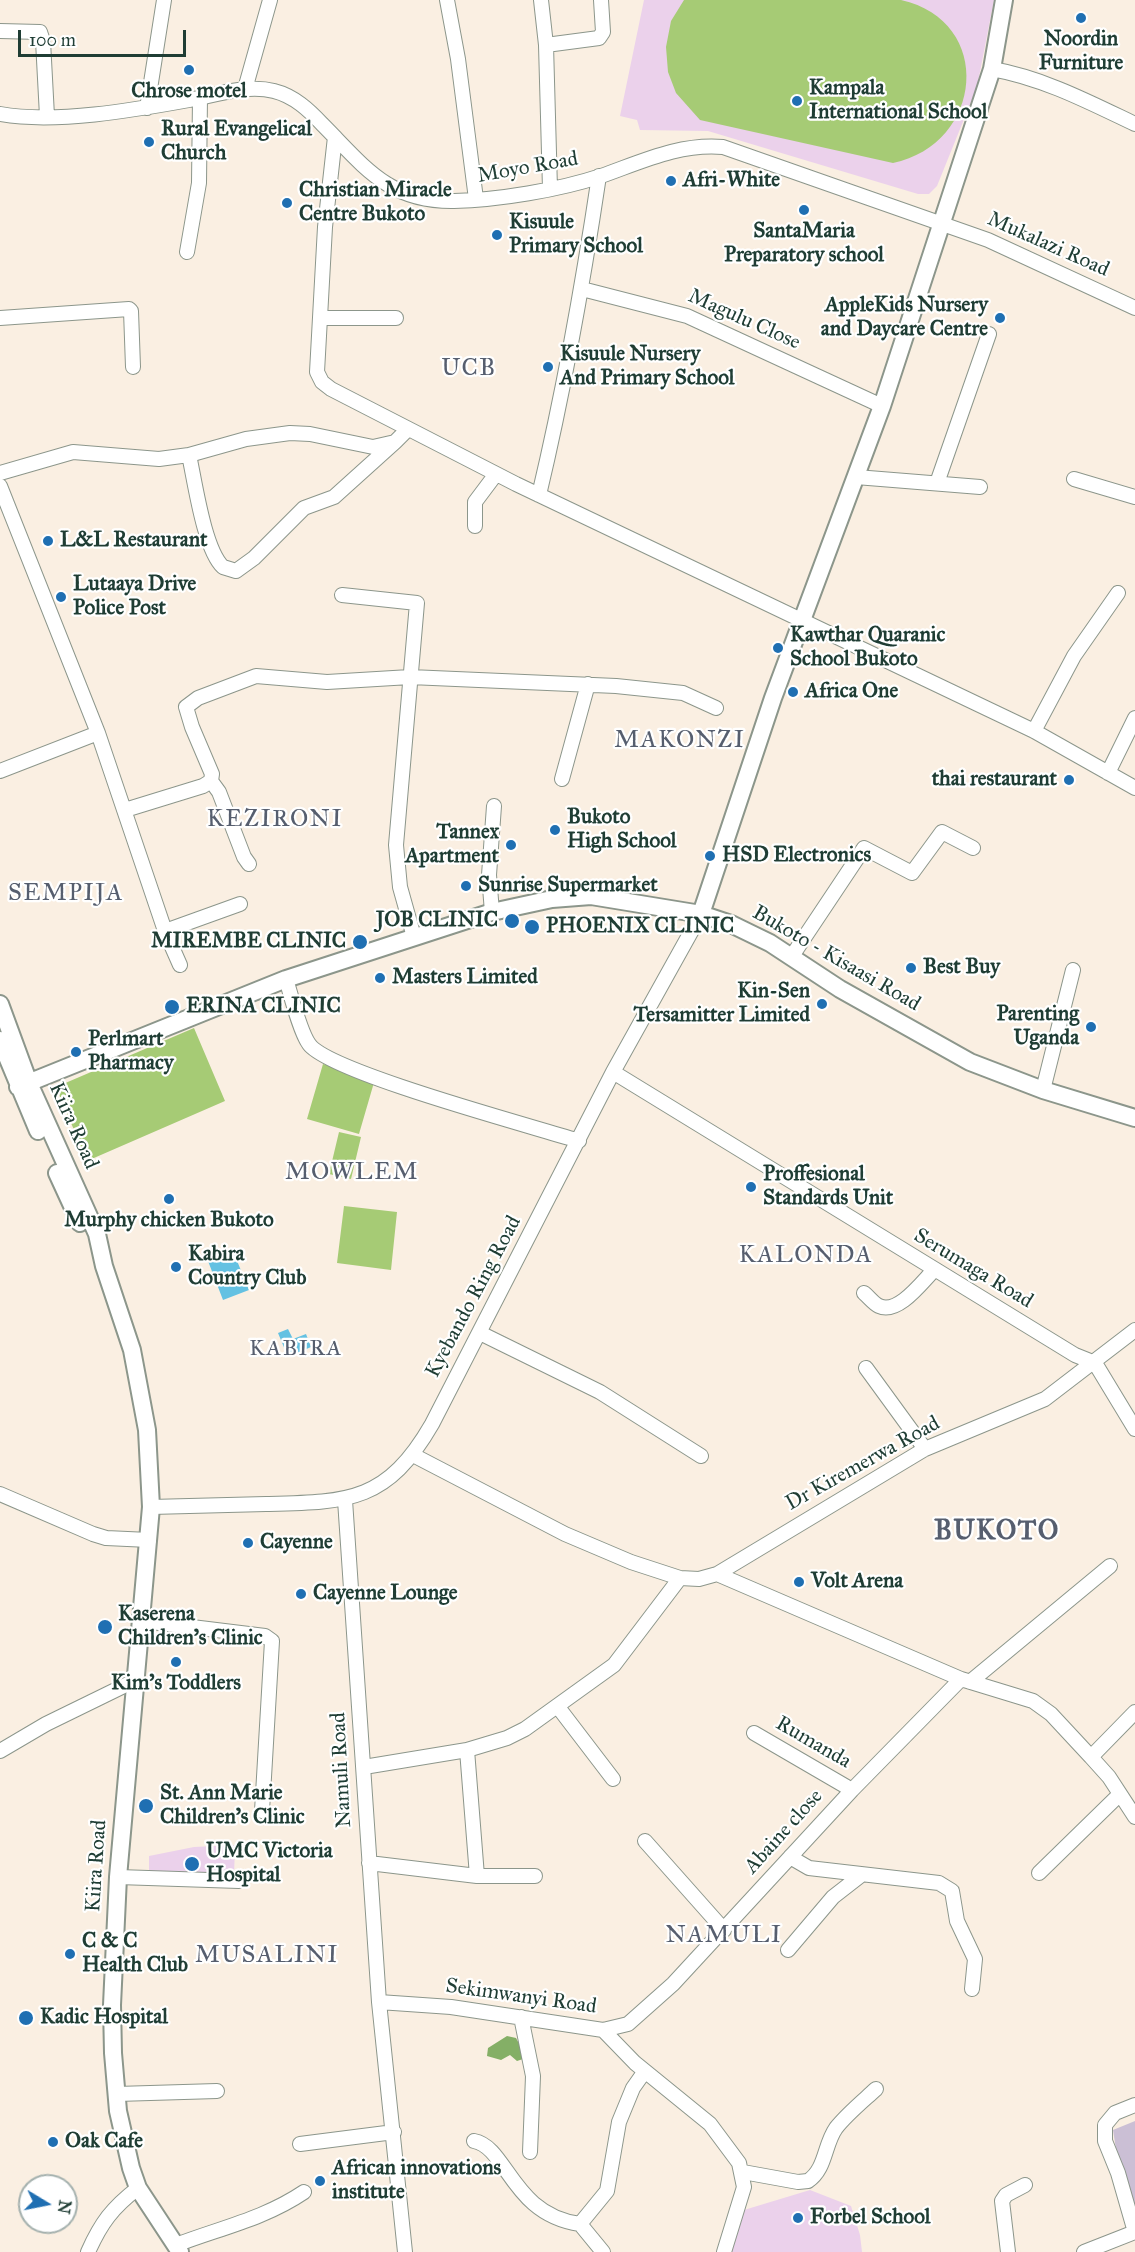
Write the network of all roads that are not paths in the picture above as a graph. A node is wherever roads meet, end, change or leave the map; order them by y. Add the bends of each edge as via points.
1 (164, 0) edge
2 (270, 0) edge
3 (447, 0) edge
4 (541, 0) edge
5 (601, 0) edge
6 (1004, 0) edge
7 (0, 31) edge
8 (546, 45) junction
9 (992, 69) junction
10 (245, 89) junction
11 (200, 98) junction
12 (147, 108) junction
13 (0, 114) edge
14 (47, 116) junction
15 (1135, 124) edge
16 (335, 137) junction
17 (599, 176) junction
18 (550, 189) junction
19 (476, 199) junction
20 (942, 222) junction
21 (187, 252) dead end
22 (582, 289) junction
23 (1135, 308) edge
24 (0, 318) edge
25 (320, 318) junction
26 (396, 318) dead end
27 (989, 334) dead end
28 (133, 367) dead end
29 (882, 406) junction
30 (408, 429) junction
31 (395, 442) junction
32 (189, 455) junction
33 (0, 473) edge
34 (496, 474) junction
35 (856, 477) junction
36 (1074, 479) dead end
37 (930, 483) junction
38 (0, 486) edge
39 (980, 487) dead end
40 (539, 495) junction
41 (1135, 497) edge
42 (475, 526) dead end
43 (1118, 593) dead end
44 (342, 595) dead end
45 (803, 619) junction
46 (410, 677) junction
47 (588, 684) junction
48 (716, 708) dead end
49 (1135, 718) edge
50 (1034, 731) junction
51 (98, 733) junction
52 (0, 771) edge
53 (1108, 773) junction
54 (562, 779) dead end
55 (211, 781) junction
56 (1135, 788) edge
57 (494, 806) dead end
58 (125, 810) junction
59 (973, 848) dead end
60 (249, 864) dead end
61 (240, 904) dead end
62 (492, 912) junction
63 (701, 914) junction
64 (165, 931) junction
65 (414, 937) junction
66 (792, 956) junction
67 (180, 966) dead end
68 (1074, 970) dead end
69 (286, 979) junction
70 (0, 1004) edge
71 (0, 1040) edge
72 (613, 1072) junction
73 (24, 1085) junction
74 (1043, 1090) junction
75 (1135, 1118) edge
76 (579, 1141) junction
77 (934, 1270) junction
78 (864, 1293) dead end
79 (1135, 1330) edge
80 (480, 1333) junction
81 (1095, 1363) junction
82 (866, 1368) dead end
83 (1135, 1429) edge
84 (925, 1449) junction
85 (413, 1455) junction
86 (701, 1456) dead end
87 (0, 1494) edge
88 (345, 1500) junction
89 (150, 1513) junction
90 (148, 1540) junction
91 (1110, 1566) dead end
92 (717, 1574) junction
93 (680, 1578) junction
94 (143, 1616) junction
95 (136, 1680) junction
96 (965, 1680) junction
97 (558, 1707) junction
98 (1135, 1712) edge
99 (754, 1733) dead end
100 (467, 1750) junction
101 (0, 1751) edge
102 (1090, 1757) junction
103 (364, 1767) junction
104 (613, 1779) dead end
105 (852, 1790) junction
106 (1120, 1794) junction
107 (261, 1810) dead end
108 (1135, 1817) edge
109 (645, 1841) dead end
110 (790, 1857) junction
111 (369, 1863) junction
112 (1039, 1873) dead end
113 (477, 1876) junction
114 (535, 1876) dead end
115 (860, 1876) junction
116 (118, 1877) junction
117 (239, 1881) dead end
118 (724, 1930) junction
119 (788, 1950) dead end
120 (972, 1989) dead end
121 (380, 2002) junction
122 (521, 2017) junction
123 (603, 2030) junction
124 (640, 2067) junction
125 (876, 2089) dead end
126 (217, 2091) dead end
127 (117, 2094) junction
128 (1135, 2105) edge
129 (394, 2132) junction
130 (474, 2141) dead end
131 (300, 2144) dead end
132 (530, 2152) dead end
133 (743, 2172) junction
134 (1025, 2185) dead end
135 (138, 2188) junction
136 (304, 2192) dead end
137 (580, 2224) junction
138 (1135, 2232) edge
139 (1122, 2238) junction
140 (178, 2249) edge
141 (88, 2252) edge
142 (405, 2252) edge
143 (603, 2252) edge
144 (724, 2252) edge
145 (1008, 2252) edge
146 (1084, 2252) edge
147 (1127, 2252) edge

1 - 12 street
2 - 10 street
3 - 19 street
4 - 8 street
5 - 8 street via 603,32 599,38
6 - 9 main road
7 - 14 street via 40,32
8 - 18 street
9 - 15 street via 1022,75 1080,97
9 - 20 main road
10 - 11 street, Moyo Road
10 - 16 street, Moyo Road via 285,95
11 - 12 street, Moyo Road
11 - 21 street via 199,183
12 - 14 street, Moyo Road
13 - 14 street, Moyo Road
16 - 19 street, Moyo Road via 375,178 399,191 427,199
16 - 25 street
17 - 18 street, Moyo Road
17 - 20 street, Moyo Road via 685,148 723,147
17 - 22 street
18 - 19 street, Moyo Road
20 - 23 street, Mukalazi Road via 1026,256
20 - 29 main road
22 - 29 street, Magulu Close via 687,316
22 - 40 street
24 - 28 street via 129,309
25 - 26 street
25 - 30 street via 317,372 322,382
27 - 37 street
29 - 35 main road
30 - 31 street
30 - 34 street
31 - 32 street via 369,446 310,434 290,434 246,439
31 - 32 street via 334,497 304,508 236,571 222,567 216,556 204,523
32 - 33 street via 159,459 73,452
34 - 40 street
34 - 42 street via 475,502
35 - 37 street
35 - 45 main road
36 - 41 street
37 - 39 street
38 - 51 street
40 - 45 street via 717,582
43 - 50 street via 1074,656
44 - 46 street via 417,603
45 - 50 street
45 - 63 main road via 740,792
46 - 47 street
46 - 55 street via 327,682 251,677 198,698 186,710 212,774
46 - 65 street via 396,861
47 - 48 street via 663,689
47 - 54 street
49 - 53 street
50 - 53 street
51 - 52 street
51 - 58 street
53 - 56 street
55 - 58 street
55 - 60 street
57 - 62 street via 489,875
58 - 64 street
59 - 66 street via 942,832 912,873 864,848
61 - 64 street
62 - 63 main road, Bukoto - Kisaasi Road via 552,898 591,896
62 - 65 main road, Bukoto - Kisaasi Road
63 - 66 main road, Bukoto - Kisaasi Road via 741,929
63 - 72 street, Kyebando Ring Road
64 - 67 street
65 - 69 main road, Bukoto - Kisaasi Road
66 - 74 main road, Bukoto - Kisaasi Road via 840,989 970,1062
68 - 74 street
69 - 73 main road, Bukoto - Kisaasi Road
69 - 76 street via 308,1044 322,1056 417,1092
70 - 73 main road, Kiira Road
71 - 73 main road, Kiira Road
72 - 76 street, Kyebando Ring Road
72 - 77 street, Serumaga Road
73 - 89 main road, Kiira Road via 97,1234 132,1350 151,1473
74 - 75 main road, Bukoto - Kisaasi Road
76 - 80 street, Kyebando Ring Road
77 - 78 street via 891,1307 880,1306
77 - 81 street, Serumaga Road via 1075,1355
79 - 81 street, Dr Kiremerwa Road
80 - 85 street, Kyebando Ring Road
80 - 86 street via 600,1392
81 - 83 street
81 - 84 street, Dr Kiremerwa Road via 1039,1403
82 - 84 street
84 - 92 street, Dr Kiremerwa Road
85 - 88 street, Kyebando Ring Road via 381,1482
85 - 93 street via 565,1534
87 - 90 street via 93,1534
88 - 89 street, Kyebando Ring Road
88 - 103 street, Namuli Road
89 - 90 main road, Kiira Road
90 - 94 main road, Kiira Road
91 - 96 street
92 - 93 street via 699,1579
92 - 96 street
93 - 97 street via 614,1665
94 - 95 main road, Kiira Road
94 - 107 street via 265,1636 272,1641
95 - 101 street
95 - 116 main road, Kiira Road
96 - 102 street via 1017,1695 1045,1709
96 - 105 street, Abaine close
96 - 110 street
97 - 100 street via 515,1734
97 - 104 street
98 - 102 street
99 - 105 street, Rumanda
100 - 103 street
100 - 113 street
102 - 106 street
103 - 111 street, Namuli Road
105 - 110 street, Abaine close
106 - 108 street
106 - 112 street
109 - 118 street
110 - 115 street via 809,1868
110 - 118 street, Abaine close
111 - 113 street
111 - 121 street, Namuli Road
113 - 114 street
115 - 119 street via 833,1897
115 - 120 street via 939,1883 952,1890 957,1921 975,1959
116 - 117 street
116 - 127 main road, Kiira Road via 112,2005
118 - 123 street, Sekimwanyi Road via 640,2016 625,2026
121 - 122 street, Sekimwanyi Road
121 - 129 street, Namuli Road
122 - 123 street, Sekimwanyi Road
122 - 132 street via 532,2066
123 - 124 street
124 - 133 street via 710,2124
124 - 137 street via 619,2122 608,2188
125 - 133 street via 837,2127 825,2149 822,2165 808,2181
126 - 127 street
127 - 135 main road, Kiira Road via 125,2146
128 - 138 street via 1107,2120 1105,2141
129 - 131 street
129 - 142 street, Namuli Road
130 - 137 street via 486,2145 538,2210 557,2220
133 - 144 street via 744,2193
134 - 145 street via 1002,2201
135 - 140 main road, Kiira Road
135 - 141 street via 109,2214
136 - 140 street via 268,2214 221,2227
137 - 143 street
138 - 139 street
139 - 146 street
139 - 147 street

